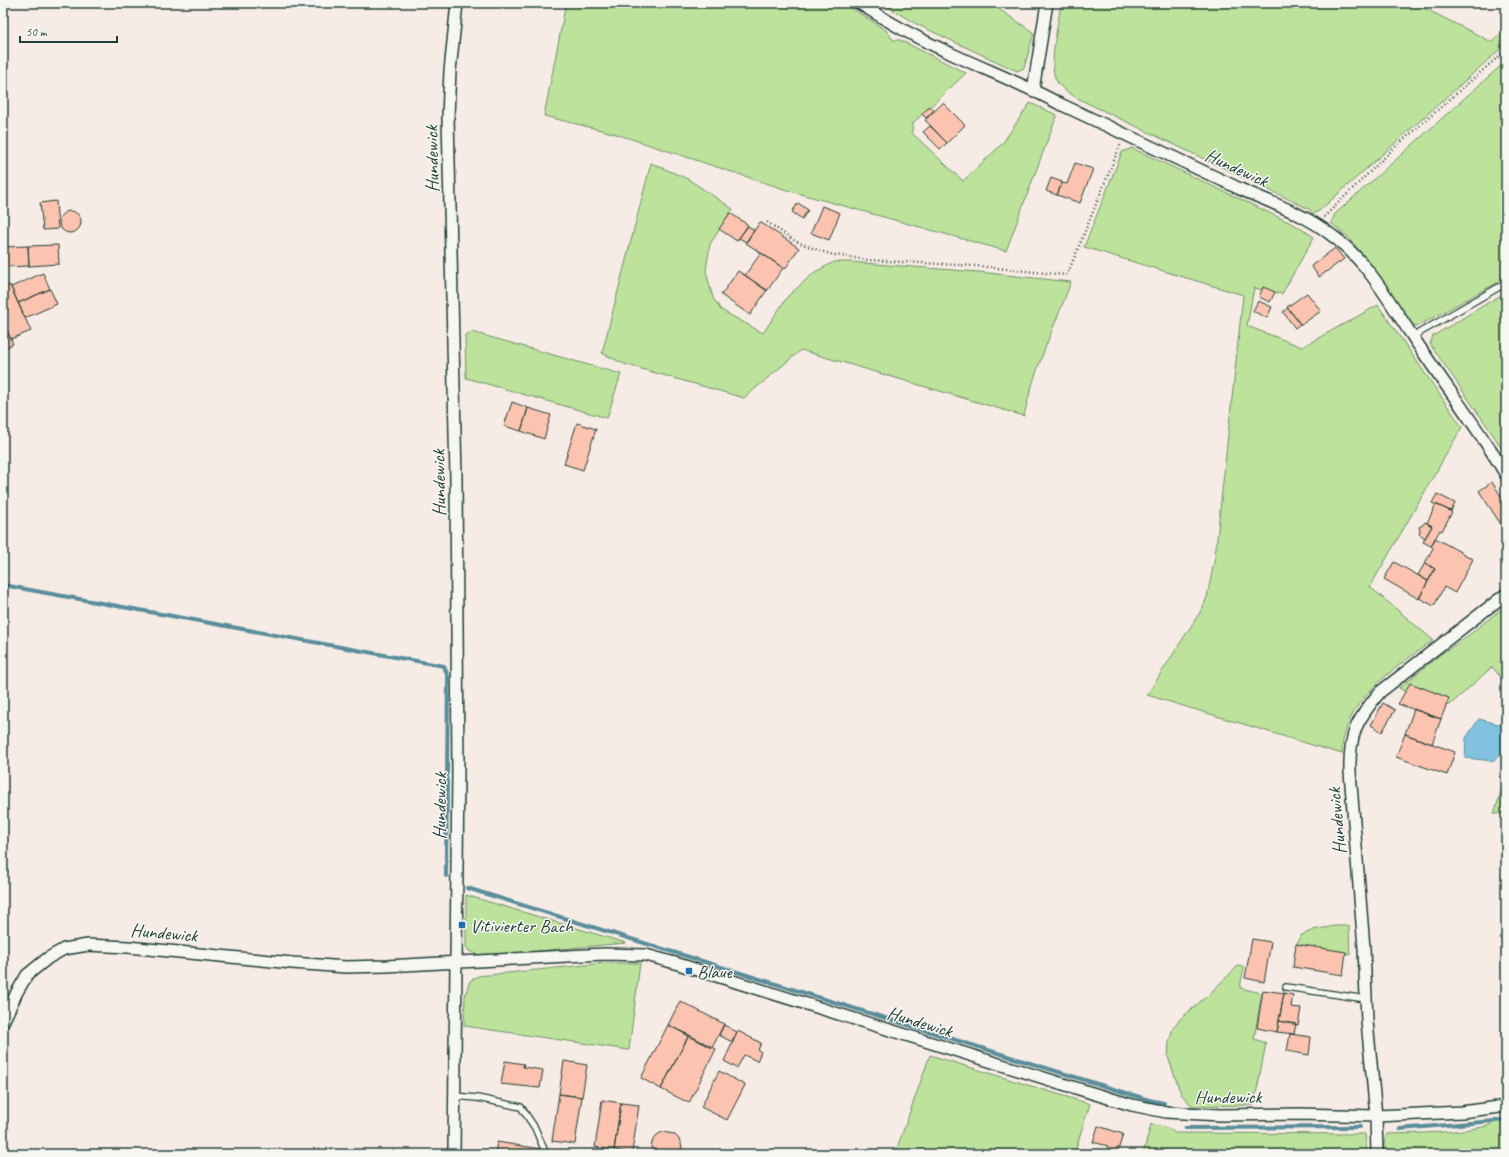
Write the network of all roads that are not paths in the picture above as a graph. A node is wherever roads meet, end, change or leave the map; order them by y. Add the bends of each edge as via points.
1 (457, 3) edge
2 (859, 3) edge
3 (1047, 3) edge
4 (1033, 90) junction
5 (1506, 283) edge
6 (1412, 337) junction
7 (1506, 475) edge
8 (1506, 594) edge
9 (455, 962) junction
10 (1286, 987) dead end
11 (1366, 999) junction
12 (3, 1022) edge
13 (454, 1096) junction
14 (1506, 1106) edge
15 (1376, 1116) junction
16 (454, 1154) edge
17 (546, 1154) edge
18 (1377, 1154) edge

1 - 9 street, Hundewick via 448,116 456,478 458,771
2 - 4 street, Hundewick via 896,27
3 - 4 street
4 - 6 street, Hundewick via 1286,209 1330,233 1363,265
5 - 6 lane
6 - 7 street, Hundewick via 1489,446
8 - 11 street, Hundewick via 1380,692 1354,731 1350,772
9 - 12 street, Hundewick via 346,966 88,945 64,949 27,975
9 - 13 street, Hundewick
9 - 15 street, Hundewick via 604,954 646,955 1132,1105 1166,1112 1220,1115
10 - 11 lane
11 - 15 street, Hundewick
13 - 16 street, Hundewick
13 - 17 lane via 521,1107 535,1128
14 - 15 street, Hundewick via 1462,1112
15 - 18 street, Hundewick

